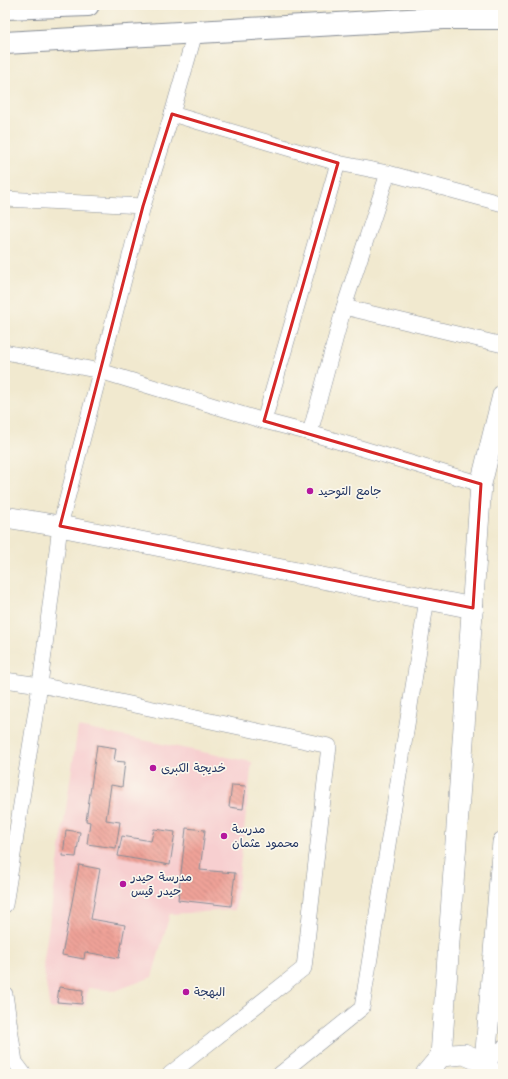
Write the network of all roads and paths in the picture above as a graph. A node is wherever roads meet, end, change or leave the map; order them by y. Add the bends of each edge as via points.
1 (88, 5) edge
2 (5, 8) edge
3 (436, 12) edge
4 (503, 18) edge
5 (195, 33) junction
6 (5, 43) edge
7 (172, 114) junction
8 (338, 163) junction
9 (388, 173) junction
10 (5, 199) edge
11 (503, 204) edge
12 (143, 206) junction
13 (344, 307) junction
14 (503, 345) edge
15 (5, 352) edge
16 (100, 371) junction
17 (503, 395) edge
18 (264, 421) junction
19 (310, 433) junction
20 (481, 484) junction
21 (5, 517) edge
22 (60, 526) junction
23 (426, 599) junction
24 (473, 608) junction
25 (5, 680) edge
26 (40, 686) junction
27 (503, 842) edge
28 (5, 905) edge
29 (5, 994) edge
30 (503, 1048) edge
31 (441, 1056) junction
32 (489, 1068) edge
33 (24, 1074) edge
34 (170, 1074) edge
35 (280, 1074) edge
36 (426, 1074) edge

1 - 2 main road
3 - 4 main road
3 - 5 main road
5 - 6 main road
5 - 7 street
7 - 8 street
7 - 12 street
8 - 9 street
8 - 18 street
9 - 11 street
9 - 13 street
10 - 12 street
12 - 16 street
13 - 14 street
13 - 19 street
15 - 16 street
16 - 18 street
16 - 22 street
17 - 20 main road
18 - 19 street
19 - 20 street
20 - 24 main road
21 - 22 main road
22 - 23 main road
22 - 26 street
23 - 24 main road
23 - 35 street via 362,1008
24 - 31 main road
25 - 26 street
26 - 28 street
26 - 34 street via 329,746 304,968
27 - 32 main road
29 - 33 street via 15,1062
30 - 32 street
31 - 32 main road via 464,1054
31 - 36 main road

